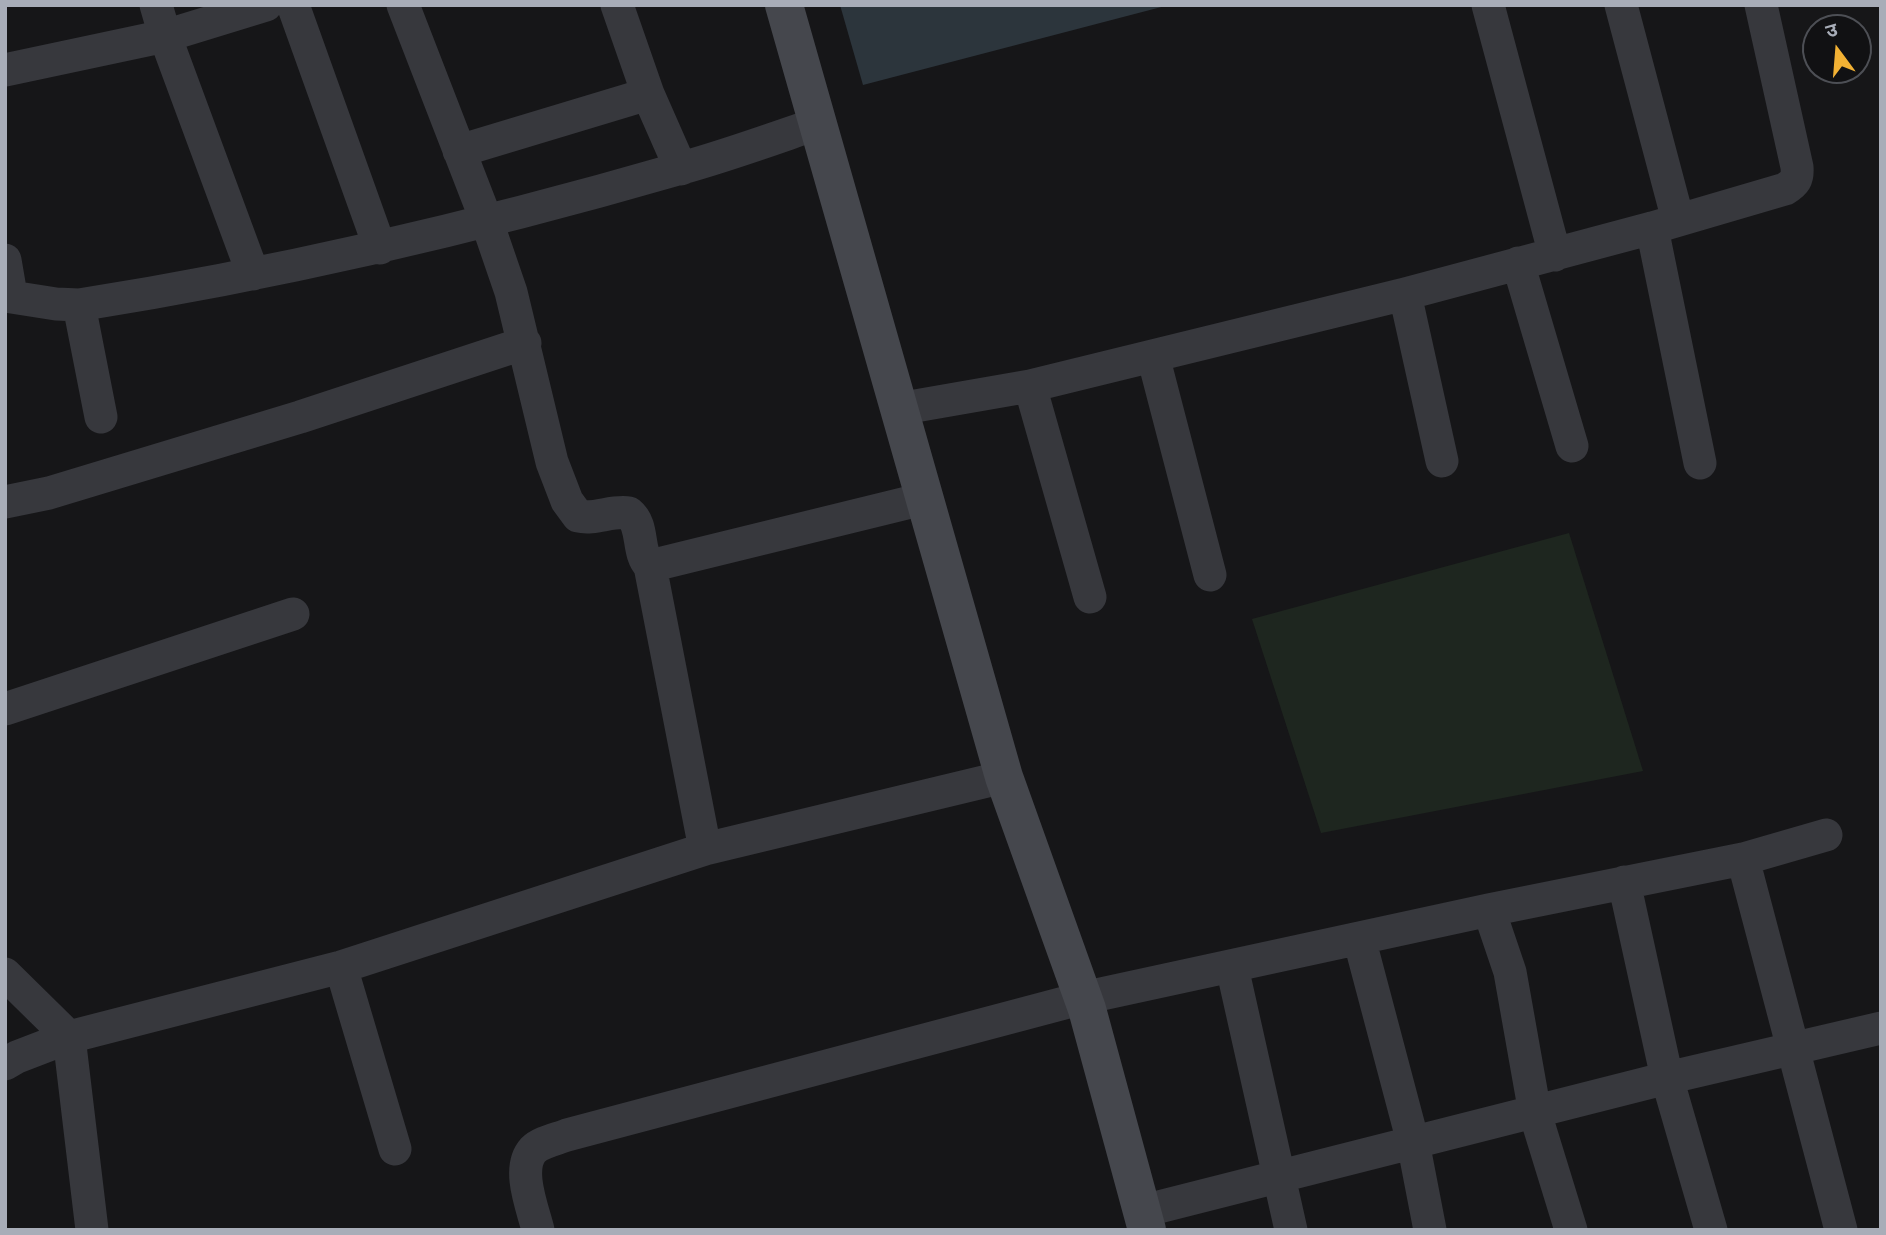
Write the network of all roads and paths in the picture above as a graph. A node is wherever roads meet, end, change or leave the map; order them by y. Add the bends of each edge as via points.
1 (265, 5) edge
2 (293, 5) edge
3 (402, 5) edge
4 (617, 5) edge
5 (784, 5) edge
6 (1488, 5) edge
7 (1621, 5) edge
8 (1761, 5) edge
9 (160, 21) edge
10 (5, 70) edge
11 (648, 94) junction
12 (819, 123) junction
13 (459, 151) junction
14 (681, 169) junction
15 (487, 222) junction
16 (1665, 224) junction
17 (380, 248) junction
18 (1555, 255) junction
19 (5, 260) edge
20 (1518, 263) junction
21 (253, 275) junction
22 (1405, 294) junction
23 (8, 295) edge
24 (79, 305) junction
25 (525, 343) junction
26 (1153, 355) junction
27 (1030, 386) junction
28 (898, 409) junction
29 (101, 417) dead end
30 (1572, 446) dead end
31 (1442, 461) dead end
32 (1700, 463) dead end
33 (923, 499) junction
34 (5, 502) edge
35 (650, 566) junction
36 (1210, 575) dead end
37 (1090, 597) dead end
38 (293, 614) dead end
39 (5, 709) edge
40 (1004, 777) junction
41 (1826, 835) dead end
42 (705, 849) junction
43 (1743, 859) junction
44 (1624, 882) junction
45 (1489, 910) junction
46 (1359, 938) junction
47 (341, 967) junction
48 (1232, 967) junction
49 (5, 974) edge
50 (1083, 998) junction
51 (1881, 1028) edge
52 (69, 1037) junction
53 (1793, 1050) junction
54 (5, 1064) edge
55 (1667, 1078) junction
56 (1535, 1113) junction
57 (1413, 1142) junction
58 (396, 1149) dead end
59 (1278, 1177) junction
60 (1145, 1220) edge
61 (92, 1230) edge
62 (538, 1230) edge
63 (1291, 1230) edge
64 (1430, 1230) edge
65 (1570, 1230) edge
66 (1711, 1230) edge
67 (1840, 1230) edge

1 - 9 street
2 - 17 street
3 - 13 street
4 - 11 street
5 - 12 street
6 - 18 street
7 - 16 street
8 - 16 street via 1798,177 1784,189
9 - 10 street
9 - 21 street
11 - 13 street
11 - 14 street
12 - 14 street
12 - 28 street
13 - 15 street
14 - 15 street
15 - 17 street
15 - 25 street
16 - 18 street
16 - 32 street
17 - 21 street
18 - 20 street
19 - 23 street
20 - 22 street
20 - 30 street
21 - 24 street
22 - 26 street
22 - 31 street
23 - 24 street
24 - 29 street
25 - 34 street via 102,477
25 - 35 street via 552,462 572,510 585,518 629,513
26 - 27 street
26 - 36 street
27 - 28 street
27 - 37 street
28 - 33 street
33 - 35 street
33 - 40 street
35 - 42 street
38 - 39 street
40 - 42 street
40 - 50 street
41 - 43 street
42 - 47 street
43 - 44 street
43 - 53 street
44 - 45 street
44 - 55 street
45 - 46 street
45 - 56 street via 1510,972
46 - 48 street
46 - 57 street
47 - 52 street
47 - 58 street
48 - 50 street
48 - 59 street
49 - 52 street
50 - 60 street
50 - 62 street via 541,1144 526,1162
51 - 53 street
52 - 54 street
52 - 61 street
53 - 55 street
53 - 67 street
55 - 56 street
55 - 66 street
56 - 57 street
56 - 65 street
57 - 59 street
57 - 64 street
59 - 60 street
59 - 63 street

